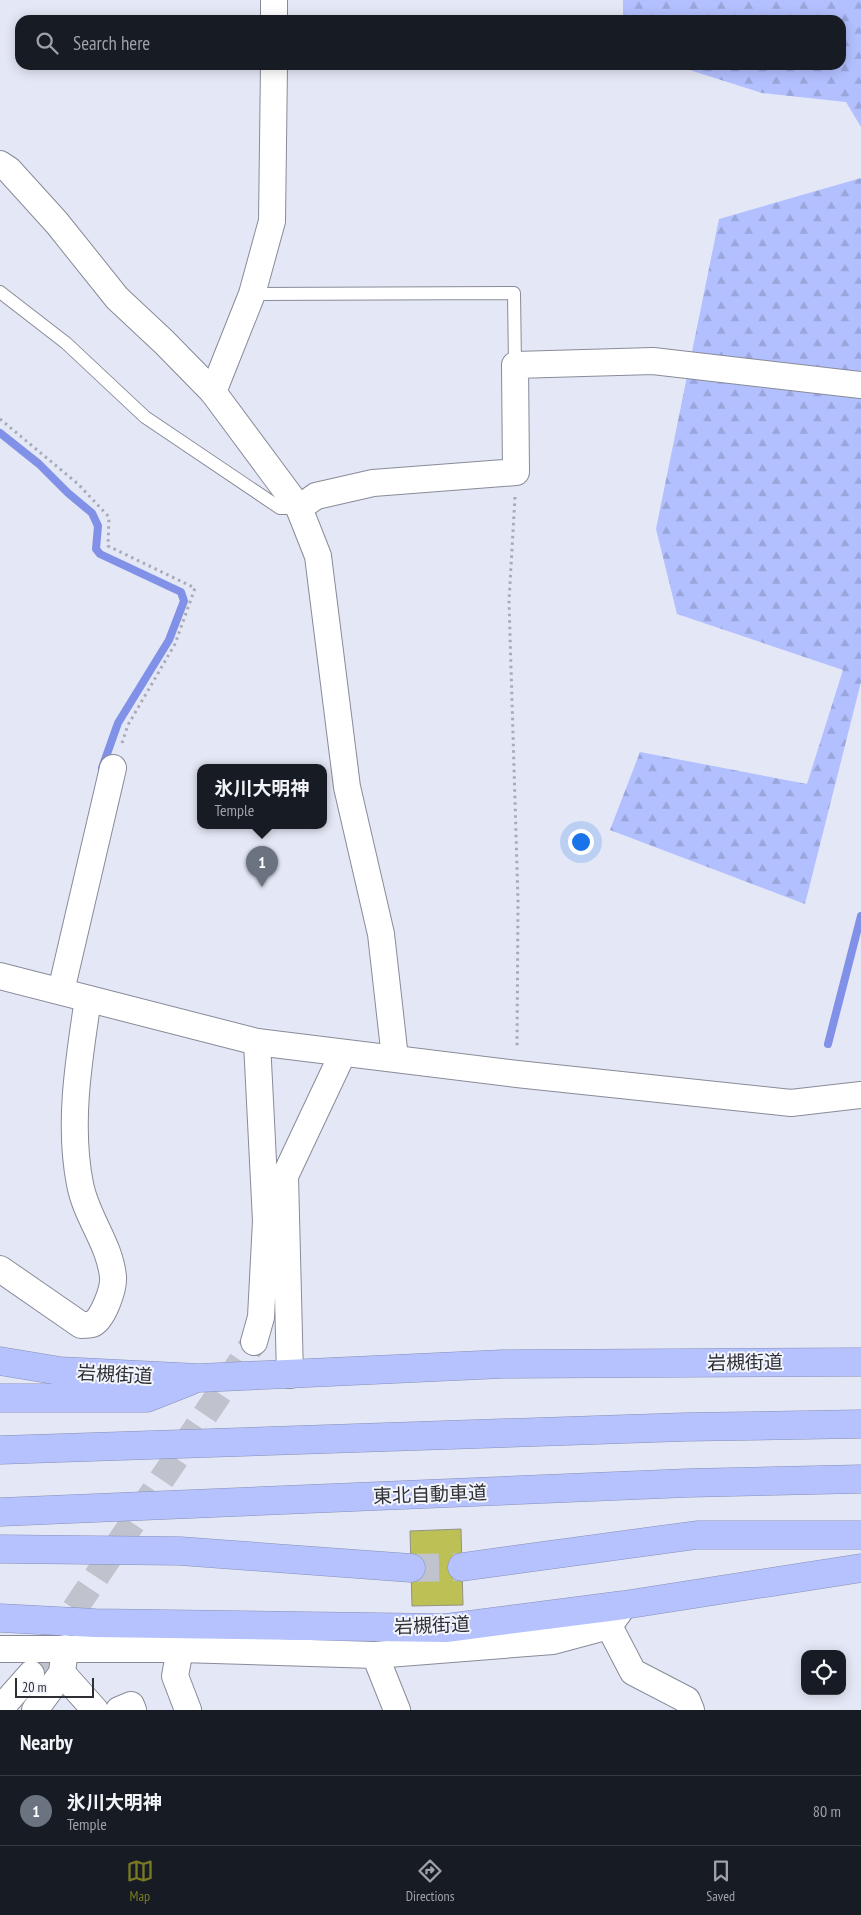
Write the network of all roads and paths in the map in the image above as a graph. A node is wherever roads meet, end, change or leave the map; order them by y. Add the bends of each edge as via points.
1 (274, 0) edge
2 (274, 15) edge
3 (274, 70) edge
4 (0, 164) edge
5 (0, 292) edge
6 (252, 294) junction
7 (515, 364) junction
8 (861, 385) edge
9 (213, 392) junction
10 (0, 419) edge
11 (516, 472) junction
12 (299, 508) junction
13 (113, 768) joint
14 (0, 976) edge
15 (61, 991) junction
16 (88, 999) junction
17 (257, 1042) junction
18 (343, 1053) junction
19 (395, 1058) junction
20 (517, 1074) junction
21 (861, 1095) edge
22 (0, 1269) edge
23 (254, 1342) tunnel mouth
24 (0, 1361) edge
25 (861, 1362) edge
26 (290, 1375) junction
27 (199, 1378) junction
28 (0, 1398) edge
29 (861, 1424) edge
30 (0, 1450) edge
31 (861, 1479) edge
32 (0, 1512) edge
33 (861, 1535) edge
34 (0, 1549) edge
35 (462, 1566) tunnel mouth
36 (410, 1568) tunnel mouth
37 (861, 1568) edge
38 (617, 1615) junction
39 (0, 1618) edge
40 (0, 1649) edge
41 (180, 1649) junction
42 (375, 1655) junction
43 (63, 1661) junction
44 (31, 1674) tunnel mouth
45 (0, 1708) edge
46 (35, 1710) edge
47 (94, 1710) edge
48 (119, 1710) edge
49 (133, 1710) edge
50 (188, 1710) edge
51 (398, 1710) edge
52 (691, 1710) edge

1 - 2 street
3 - 6 street via 272,221
4 - 9 street via 57,223 117,298
5 - 12 lane via 66,343 145,418 280,508
6 - 7 lane via 514,293
6 - 9 street
7 - 8 street via 654,361
7 - 11 street
9 - 12 street
10 - 13 path via 78,484 109,517 108,546 195,588 175,644 128,725
11 - 12 street via 373,482 316,496
11 - 20 path via 509,601 518,900
12 - 19 street via 318,556 347,787 381,934
13 - 15 street
14 - 15 street
15 - 16 street
16 - 17 street
16 - 22 street via 78,1066 75,1129 80,1185 114,1278 108,1302 93,1324 81,1325
17 - 18 street
17 - 23 street via 266,1221 260,1317
18 - 19 street
18 - 26 street via 285,1176
19 - 20 street
20 - 21 street via 791,1103
24 - 27 highway, 岩槻街道 via 60,1371
25 - 26 highway, 岩槻街道 via 503,1364
26 - 27 highway, 岩槻街道
27 - 28 highway via 147,1398
29 - 30 highway
31 - 32 highway, 東北自動車道
33 - 35 highway via 697,1535
34 - 36 highway via 180,1551
37 - 38 highway, 岩槻街道
38 - 39 highway, 岩槻街道 via 446,1628 95,1623
38 - 42 street via 554,1641
38 - 52 street via 634,1672 687,1700
40 - 43 street
41 - 42 street
41 - 43 street
41 - 50 street via 175,1676
42 - 51 street
43 - 46 street
43 - 47 street
44 - 45 street
48 - 49 street via 131,1705

